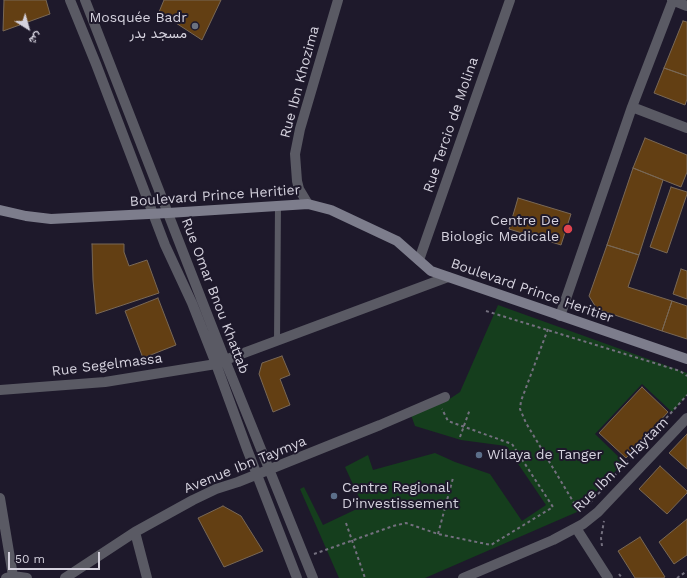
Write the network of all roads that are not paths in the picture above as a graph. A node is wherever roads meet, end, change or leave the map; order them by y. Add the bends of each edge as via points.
1 (70, 0) edge
2 (85, 0) edge
3 (337, 0) edge
4 (510, 0) edge
5 (672, 0) edge
6 (687, 6) edge
7 (632, 107) junction
8 (687, 128) edge
9 (308, 204) junction
10 (278, 205) junction
11 (0, 210) edge
12 (154, 213) junction
13 (168, 213) junction
14 (419, 260) junction
15 (448, 277) junction
16 (560, 316) junction
17 (277, 342) junction
18 (687, 359) edge
19 (221, 362) junction
20 (0, 390) edge
21 (442, 399) road end
22 (687, 418) edge
23 (269, 470) junction
24 (257, 474) junction
25 (0, 498) edge
26 (576, 528) junction
27 (135, 532) junction
28 (10, 577) edge
29 (27, 578) edge
30 (66, 578) edge
31 (147, 578) edge
32 (297, 578) edge
33 (313, 578) edge
34 (463, 578) edge
35 (608, 578) edge

1 - 12 street, Rue Omar Bnou Khattab
2 - 13 street, Rue Omar Bnou Khattab
3 - 9 street, Rue Ibn Khozima via 295,154 299,189
4 - 14 street, Rue Tercio de Molina
5 - 6 street
5 - 7 street
7 - 8 street
7 - 16 street
9 - 10 street, Boulevard Prince Heritier
9 - 14 street, Boulevard Prince Heritier via 331,210 397,241
10 - 13 street, Boulevard Prince Heritier
10 - 17 lane
11 - 12 street, Boulevard Prince Heritier via 52,219
12 - 13 street, Boulevard Prince Heritier
12 - 19 street, Rue Omar Bnou Khattab via 165,245
13 - 19 street, Rue Omar Bnou Khattab
14 - 15 street, Boulevard Prince Heritier via 431,270
15 - 16 street, Boulevard Prince Heritier
15 - 17 street, Rue Segelmassa
16 - 18 street, Boulevard Prince Heritier
17 - 19 street, Rue Segelmassa
19 - 20 street, Rue Segelmassa via 105,382
19 - 23 street, Rue Omar Bnou Khattab
19 - 24 street, Rue Omar Bnou Khattab
21 - 23 street, Avenue Ibn Taymya
22 - 26 street, Rue Ibn Al Haytam via 598,512
23 - 24 street, Avenue Ibn Taymya
23 - 33 street, Rue Omar Bnou Khattab
24 - 27 street, Avenue Ibn Taymya via 193,500
24 - 32 street, Rue Omar Bnou Khattab
25 - 28 street
26 - 34 street, Rue Ibn Al Haytam
26 - 35 street
27 - 30 street, Avenue Ibn Taymya
27 - 31 street
28 - 29 street

